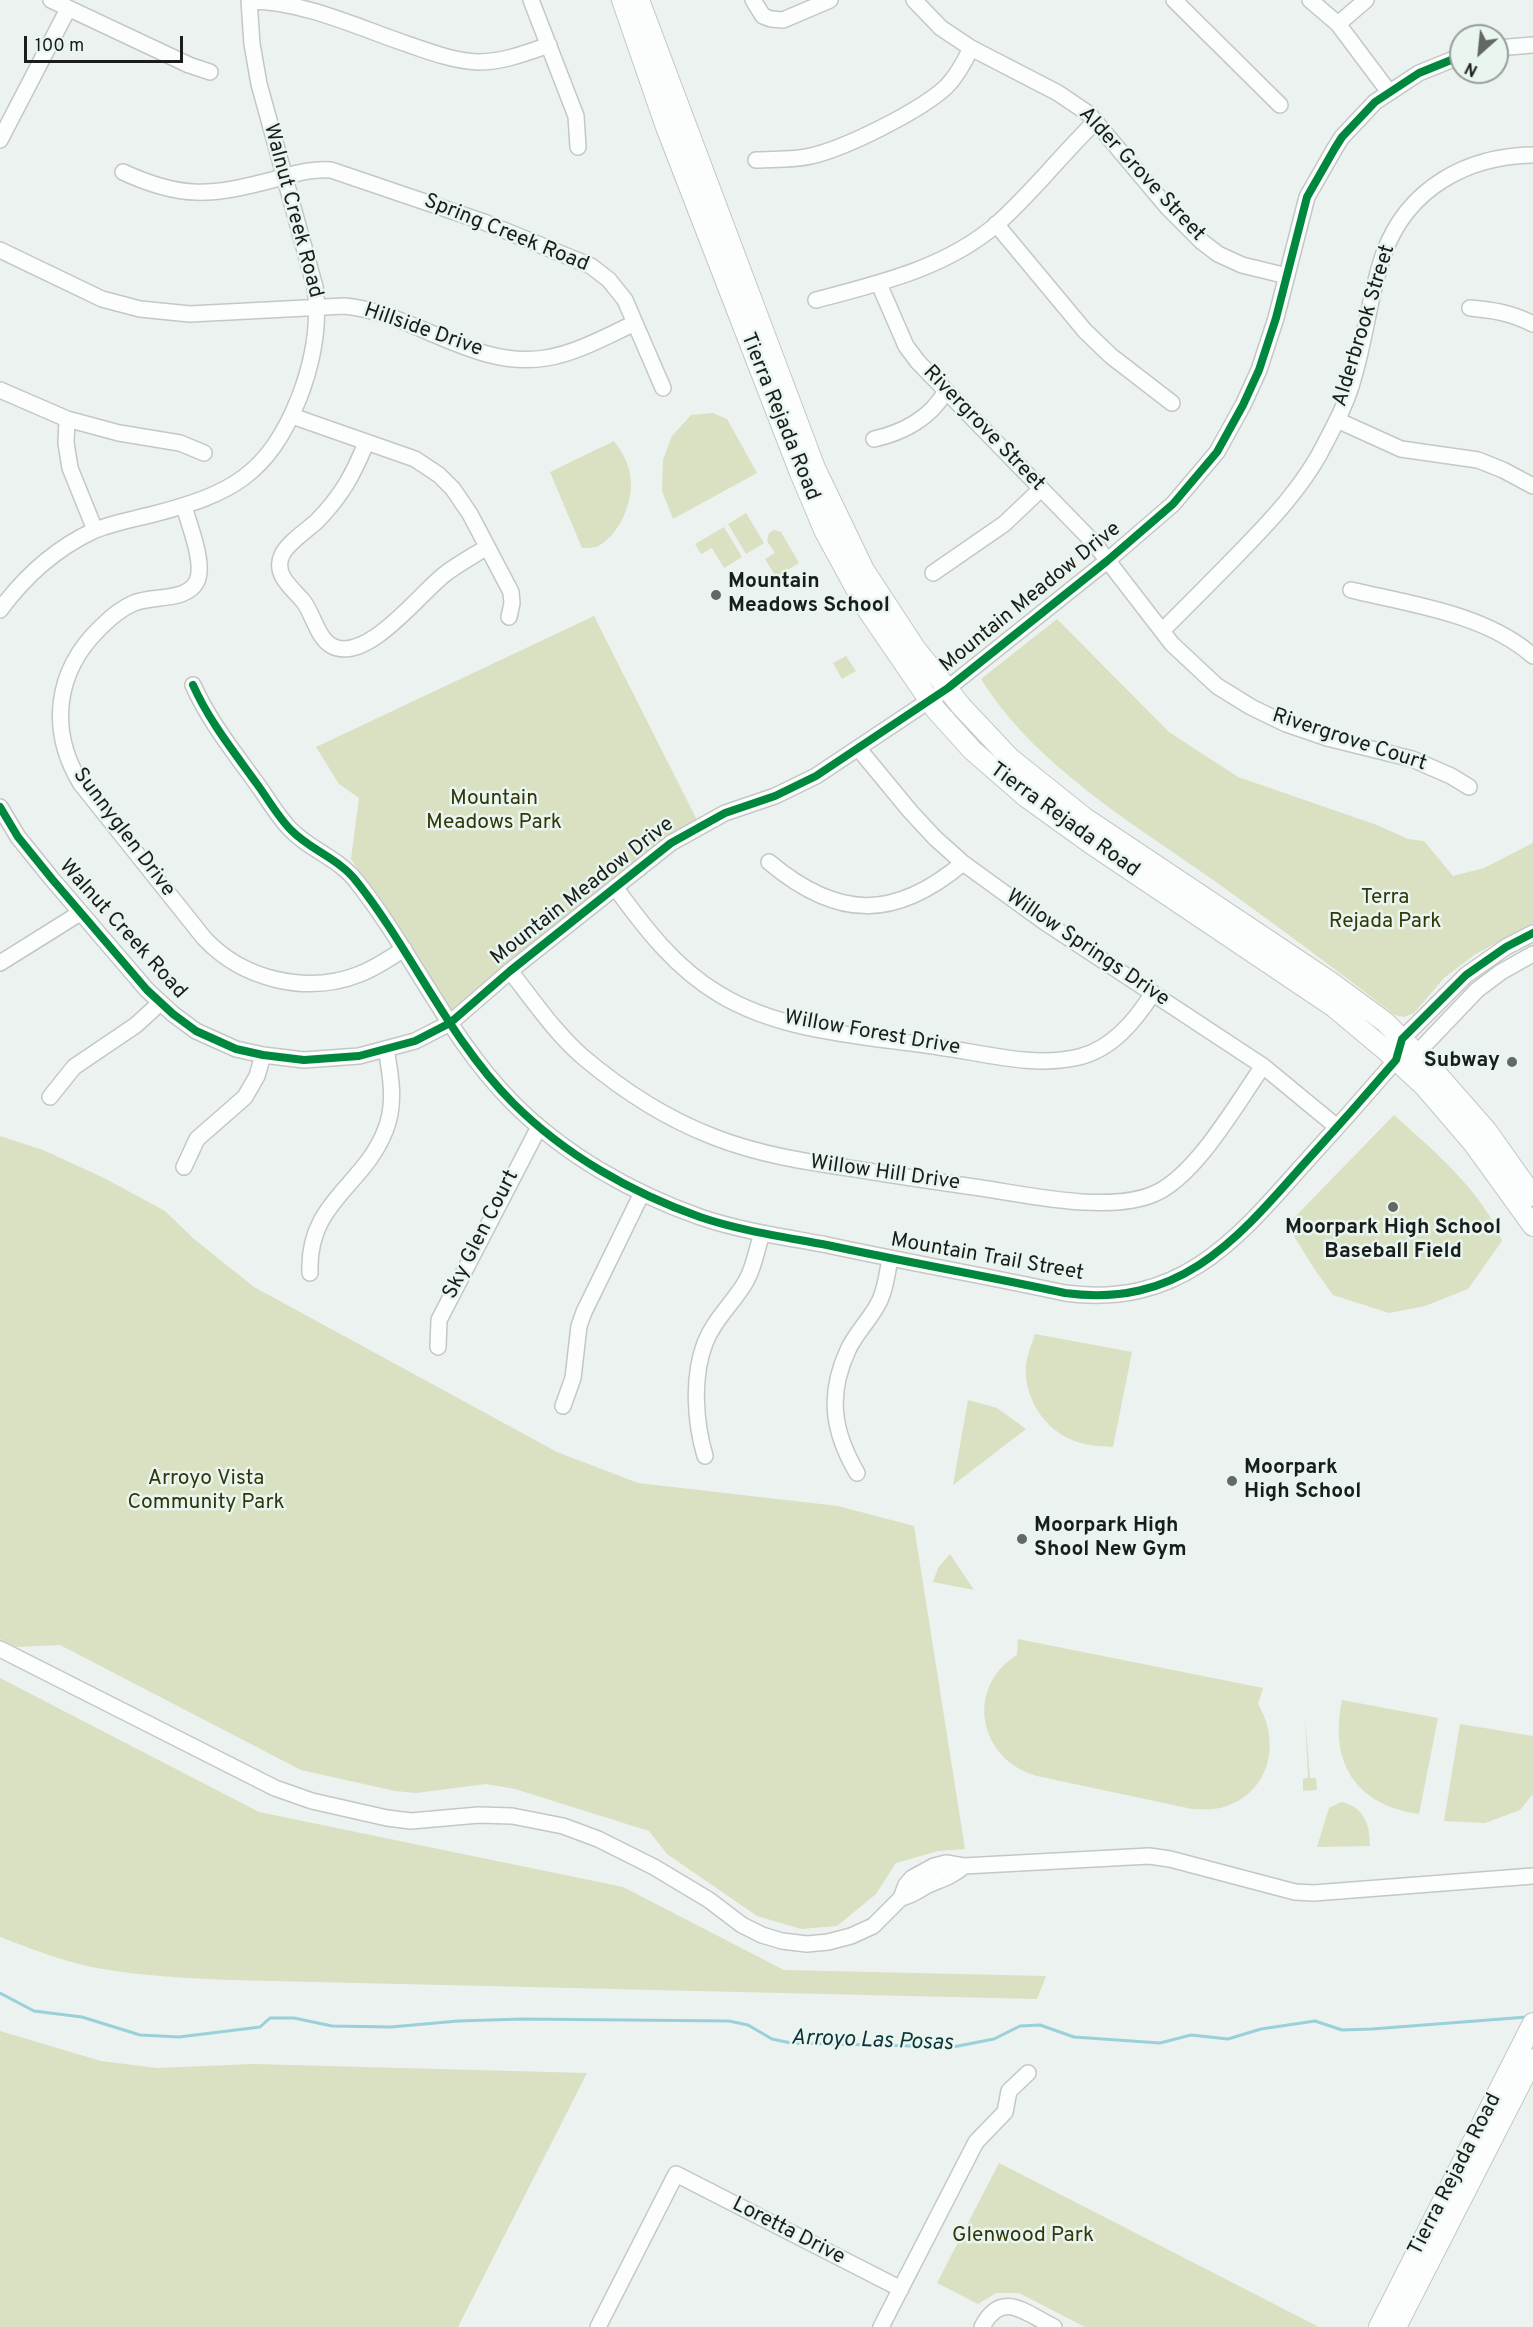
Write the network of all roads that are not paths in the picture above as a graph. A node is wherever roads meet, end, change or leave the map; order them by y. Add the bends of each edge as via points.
1 (51, 0) edge
2 (249, 0) edge
3 (531, 0) edge
4 (622, 0) edge
5 (639, 0) edge
6 (753, 0) edge
7 (830, 0) edge
8 (914, 0) edge
9 (1174, 0) edge
10 (1310, 0) edge
11 (1366, 0) edge
12 (68, 9) junction
13 (1338, 24) junction
14 (549, 45) junction
15 (1533, 45) edge
16 (1509, 47) edge
17 (970, 48) junction
18 (1449, 61) edge
19 (210, 72) dead end
20 (1389, 92) junction
21 (1280, 105) dead end
22 (1096, 121) junction
23 (0, 140) edge
24 (579, 147) dead end
25 (1533, 155) edge
26 (756, 160) dead end
27 (123, 172) dead end
28 (285, 177) junction
29 (996, 224) junction
30 (0, 250) edge
31 (1287, 276) junction
32 (879, 284) junction
33 (816, 300) dead end
34 (1470, 308) dead end
35 (318, 309) junction
36 (635, 323) junction
37 (1533, 324) edge
38 (663, 388) dead end
39 (0, 390) edge
40 (945, 392) junction
41 (1172, 403) dead end
42 (292, 416) junction
43 (67, 419) junction
44 (1337, 420) junction
45 (873, 439) dead end
46 (366, 443) junction
47 (204, 453) dead end
48 (1533, 486) edge
49 (1041, 489) junction
50 (184, 506) junction
51 (95, 530) junction
52 (487, 547) junction
53 (1107, 561) junction
54 (933, 573) dead end
55 (1351, 590) dead end
56 (3, 600) edge
57 (509, 617) dead end
58 (1162, 631) junction
59 (1533, 656) edge
60 (193, 685) dead end
61 (948, 688) junction
62 (928, 700) junction
63 (858, 748) junction
64 (1469, 788) dead end
65 (0, 808) edge
66 (769, 862) dead end
67 (963, 863) junction
68 (615, 887) junction
69 (80, 913) junction
70 (1533, 933) edge
71 (404, 949) junction
72 (1533, 954) edge
73 (0, 963) edge
74 (510, 971) junction
75 (1153, 993) junction
76 (160, 1003) junction
77 (450, 1023) junction
78 (1402, 1039) junction
79 (386, 1049) junction
80 (1417, 1053) junction
81 (263, 1055) junction
82 (1396, 1060) junction
83 (1263, 1066) junction
84 (50, 1097) dead end
85 (539, 1127) junction
86 (1337, 1127) junction
87 (184, 1167) dead end
88 (642, 1193) junction
89 (1533, 1196) edge
90 (1533, 1226) edge
91 (762, 1233) junction
92 (890, 1259) junction
93 (310, 1273) dead end
94 (438, 1347) dead end
95 (563, 1406) dead end
96 (705, 1456) dead end
97 (857, 1473) dead end
98 (0, 1649) edge
99 (1533, 1876) edge
100 (1533, 2023) edge
101 (1526, 2061) edge
102 (1028, 2073) dead end
103 (901, 2289) junction
104 (598, 2327) edge
105 (881, 2327) edge
106 (982, 2327) edge
107 (1054, 2327) edge
108 (1378, 2327) edge
109 (1396, 2327) edge

1 - 12 street
2 - 14 street via 299,8 469,61 503,59
2 - 28 street, Walnut Creek Road via 259,84
3 - 14 street
4 - 62 main road, Tierra Rejada Road via 674,148 812,502 861,599
5 - 61 main road, Tierra Rejada Road via 814,468 864,570 900,628
6 - 7 street via 767,18 783,20
8 - 17 street, Alder Grove Street via 941,28
9 - 21 street
10 - 13 street
11 - 13 street
12 - 19 street via 189,66
12 - 23 street
13 - 20 street
14 - 24 street via 576,116
15 - 16 street
17 - 22 street, Alder Grove Street via 1058,93
17 - 26 street via 947,86 931,99 864,135 809,156
18 - 20 street, Mountain Meadow Drive via 1419,73
20 - 31 street, Mountain Meadow Drive via 1342,137 1320,172 1307,197
22 - 29 street
22 - 31 street, Alder Grove Street via 1168,208 1201,241 1242,265
25 - 44 street, Alderbrook Street via 1501,157 1466,167 1429,188 1406,212 1385,251 1354,378
27 - 28 street, Spring Creek Road via 173,190 213,193
28 - 35 street, Walnut Creek Road
28 - 36 street, Spring Creek Road via 313,170 342,173 574,257 613,285
29 - 32 street via 927,267
29 - 41 street via 1085,332
30 - 35 street, Hillside Drive via 102,299 140,309 190,315
31 - 53 street, Mountain Meadow Drive via 1259,370 1217,452 1173,504
32 - 33 street
32 - 40 street, Rivergrove Street via 906,345
34 - 37 street via 1500,311
35 - 36 street, Hillside Drive via 365,308 487,353 528,360 557,356
35 - 42 street, Walnut Creek Road via 310,364
36 - 38 street, Spring Creek Road
39 - 43 street
40 - 45 street via 939,403 908,428
40 - 49 street, Rivergrove Street
42 - 46 street
42 - 50 street, Walnut Creek Road via 270,454 255,469 225,489
43 - 47 street via 180,443
43 - 51 street via 70,468
44 - 48 street via 1401,449 1478,460
44 - 58 street, Alderbrook Street via 1309,471 1282,508
46 - 52 street via 415,459 439,475 470,514
46 - 52 street via 345,489 284,552 280,565 287,585 310,611 326,641 343,650 363,644 403,615 444,574
49 - 53 street, Rivergrove Street
49 - 54 street via 1004,524
50 - 51 street, Walnut Creek Road
50 - 71 street, Sunnyglen Drive via 200,564 198,579 180,594 144,600 125,608 84,645 66,679 60,717 62,741 72,769 204,938 231,961 273,979 327,983 361,974
51 - 56 street, Walnut Creek Road via 52,555
52 - 57 street via 511,592
53 - 58 street, Rivergrove Court
53 - 61 street, Mountain Meadow Drive
55 - 59 street via 1469,620
58 - 64 street, Rivergrove Court via 1209,679 1251,707 1307,732 1412,759
60 - 71 street, Mountain Trail Street via 214,724 290,829 356,880
61 - 62 street, Mountain Meadow Drive
61 - 78 main road, Tierra Rejada Road via 1010,758 1084,818 1329,981
62 - 63 street, Mountain Meadow Drive
62 - 82 main road, Tierra Rejada Road via 972,750 1026,797 1334,1007
63 - 67 street, Willow Springs Drive via 910,811
63 - 68 street, Mountain Meadow Drive via 786,791 700,826 657,852
65 - 69 street, Walnut Creek Road via 18,837
66 - 67 street via 813,893 871,906 909,899
67 - 75 street, Willow Springs Drive
68 - 74 street, Mountain Meadow Drive
68 - 75 street, Willow Forest Drive via 661,946 699,980 754,1011 812,1027 1020,1059 1059,1060 1102,1048 1127,1027
69 - 73 street
69 - 76 street, Walnut Creek Road
70 - 78 street, Mountain Trail Street via 1477,965
71 - 77 street, Mountain Trail Street
72 - 80 street via 1477,990
74 - 77 street, Mountain Meadow Drive
74 - 83 street, Willow Hill Drive via 582,1056 630,1093 688,1126 747,1149 797,1161 1025,1195 1115,1202 1158,1192 1196,1159
75 - 83 street, Willow Springs Drive
76 - 81 street, Walnut Creek Road via 196,1031
76 - 84 street via 136,1025 74,1067
77 - 79 street, Walnut Creek Road via 415,1041
77 - 85 street, Mountain Trail Street via 481,1068
78 - 80 main road, Tierra Rejada Road
78 - 82 street, Mountain Trail Street
79 - 81 street, Walnut Creek Road via 304,1060
79 - 93 street via 392,1094 386,1129 366,1165 328,1207 310,1244
80 - 82 street
80 - 89 main road, Tierra Rejada Road via 1487,1131
81 - 87 street via 245,1097 197,1139
82 - 86 street, Mountain Trail Street
82 - 90 main road, Tierra Rejada Road via 1473,1143
83 - 86 street, Willow Springs Drive
85 - 88 street, Mountain Trail Street via 589,1163
85 - 94 street, Sky Glen Court via 439,1320
86 - 92 street, Mountain Trail Street via 1250,1225 1193,1269 1149,1289 1106,1295 1077,1294
88 - 91 street, Mountain Trail Street via 702,1218
88 - 95 street via 584,1312 573,1378
91 - 92 street, Mountain Trail Street
91 - 96 street via 748,1279 705,1344 698,1382 697,1430
92 - 97 street via 880,1301 847,1351 836,1394 839,1439
98 - 99 street via 297,1797 411,1821 512,1816 563,1826 627,1852 709,1900 742,1925 782,1941 828,1942 873,1926 901,1898 912,1878 946,1863 964,1866 1149,1856 1295,1892 1314,1893
100 - 101 main road, Tierra Rejada Road
101 - 108 main road, Tierra Rejada Road
101 - 109 main road, Tierra Rejada Road
102 - 103 street via 1009,2091 1005,2112 976,2142
103 - 104 street, Loretta Drive via 676,2174
103 - 105 street
106 - 107 street via 988,2316 1003,2306 1014,2307

